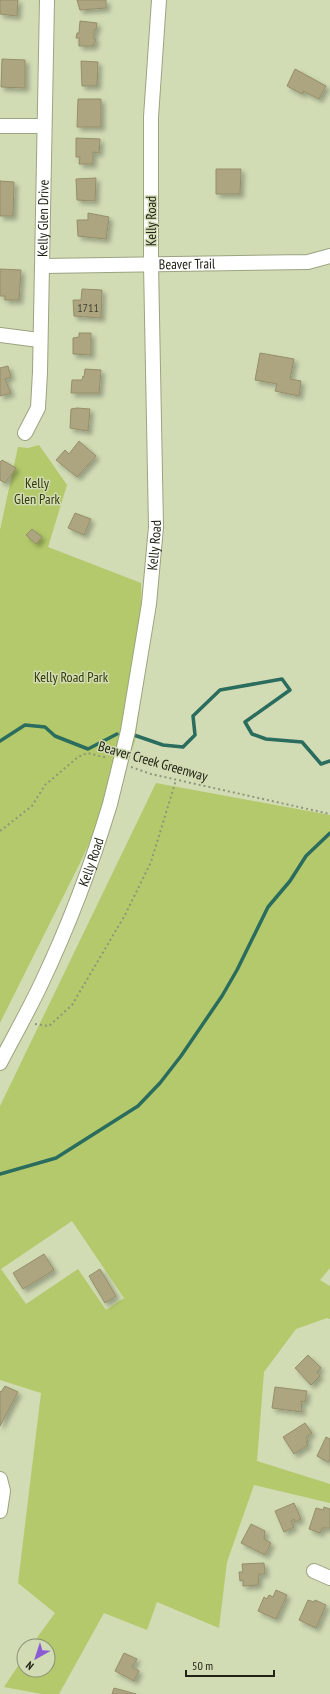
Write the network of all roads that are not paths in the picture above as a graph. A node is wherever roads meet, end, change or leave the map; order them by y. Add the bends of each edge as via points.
1 (47, 0) edge
2 (159, 0) edge
3 (1, 126) dead end
4 (44, 126) junction
5 (330, 256) edge
6 (151, 264) junction
7 (43, 266) junction
8 (0, 335) edge
9 (40, 340) junction
10 (25, 433) dead end
11 (0, 1063) edge
12 (0, 1478) edge
13 (0, 1511) edge
14 (314, 1571) dead end
15 (330, 1578) edge

1 - 4 street, Kelly Glen Drive
2 - 6 street, Kelly Road via 151,117
3 - 4 street
4 - 7 street, Kelly Glen Drive
5 - 6 street, Beaver Trail via 308,262
6 - 7 street, Beaver Trail
6 - 11 street, Kelly Road, bridge via 156,527 149,604 128,731 110,804 75,905 42,982
7 - 9 street, Kelly Glen Drive
8 - 9 street
9 - 10 street, Kelly Glen Drive via 38,408
12 - 13 street via 3,1491
14 - 15 street

